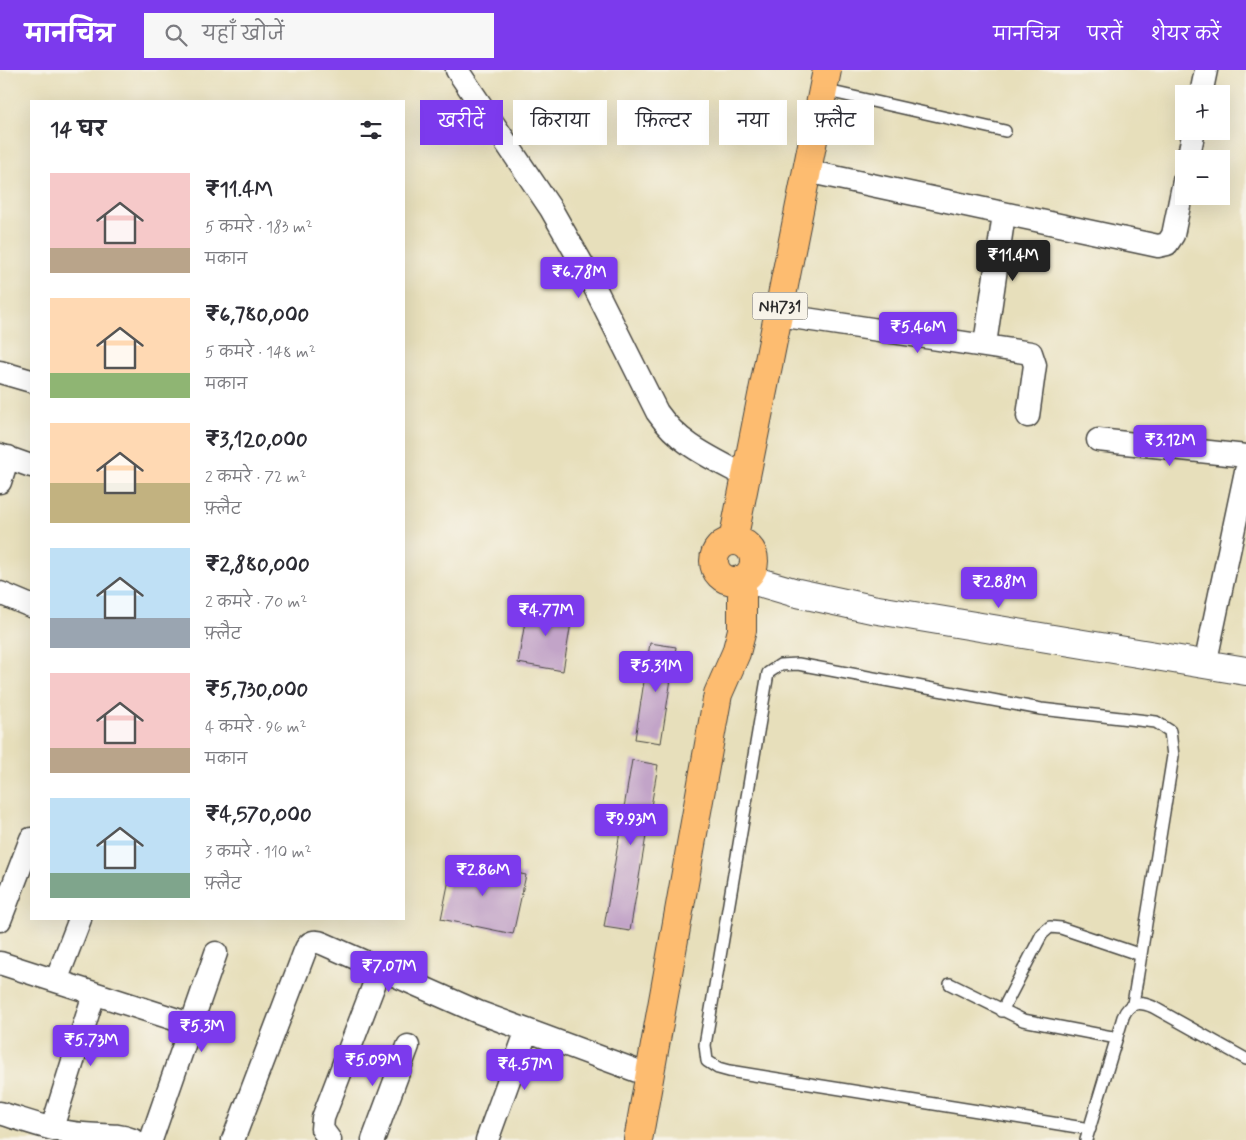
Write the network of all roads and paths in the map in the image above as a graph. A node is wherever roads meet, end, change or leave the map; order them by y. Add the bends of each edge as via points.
1 (457, 70) edge
2 (1206, 70) edge
3 (825, 80) edge
4 (1203, 85) edge
5 (1005, 131) dead end
6 (806, 171) junction
7 (1179, 205) edge
8 (1004, 214) junction
9 (779, 315) junction
10 (985, 344) junction
11 (0, 372) edge
12 (30, 381) edge
13 (1028, 416) dead end
14 (1098, 440) dead end
15 (4, 456) edge
16 (1246, 456) edge
17 (30, 466) edge
18 (1246, 471) edge
19 (745, 476) junction
20 (0, 482) edge
21 (743, 579) junction
22 (0, 594) edge
23 (30, 606) edge
24 (1205, 665) junction
25 (1246, 671) edge
26 (30, 842) edge
27 (1, 916) edge
28 (80, 920) edge
29 (216, 953) dead end
30 (1141, 955) junction
31 (0, 963) edge
32 (380, 969) junction
33 (56, 981) junction
34 (950, 984) dead end
35 (94, 994) junction
36 (1133, 1004) junction
37 (1002, 1011) junction
38 (192, 1025) junction
39 (527, 1030) junction
40 (1117, 1038) junction
41 (408, 1046) dead end
42 (1246, 1059) edge
43 (648, 1075) junction
44 (0, 1113) edge
45 (52, 1128) junction
46 (1088, 1134) edge
47 (133, 1140) edge
48 (151, 1140) edge
49 (233, 1140) edge
50 (330, 1140) edge
51 (373, 1140) edge
52 (487, 1140) edge
53 (638, 1140) edge

1 - 19 street via 551,208 657,412 680,440
2 - 4 street
3 - 5 lane
3 - 6 highway, NH731
6 - 8 street
6 - 9 highway, NH731
7 - 8 street via 1173,235 1162,246
8 - 10 street
9 - 10 street
9 - 19 highway, NH731
10 - 13 street via 1026,351 1034,356
11 - 12 street
14 - 16 street
15 - 17 street
15 - 20 street
18 - 24 street
19 - 21 highway, NH731 via 733,541 723,544 716,552 714,562 717,572 725,579
21 - 24 street via 872,609
21 - 43 highway via 742,630 716,702
22 - 23 street
24 - 25 street
26 - 27 street
28 - 33 street
29 - 38 street
30 - 36 lane
30 - 37 lane via 1050,927 1042,934
30 - 46 lane via 1173,756 1173,736 1166,726 1149,721 1041,709 798,664 780,665 768,673 705,1045 707,1061 729,1071
31 - 33 street
32 - 39 street
32 - 49 street via 320,942 309,944
32 - 50 street via 324,1118 322,1128
33 - 35 street
34 - 37 lane
35 - 38 street
35 - 45 street
36 - 40 lane via 1126,1010
36 - 42 lane via 1143,1003
37 - 40 lane via 1033,1022
38 - 48 street
39 - 43 street
39 - 52 street
40 - 46 lane
41 - 51 street
43 - 53 highway
44 - 45 street
45 - 47 street via 84,1134 115,1134

